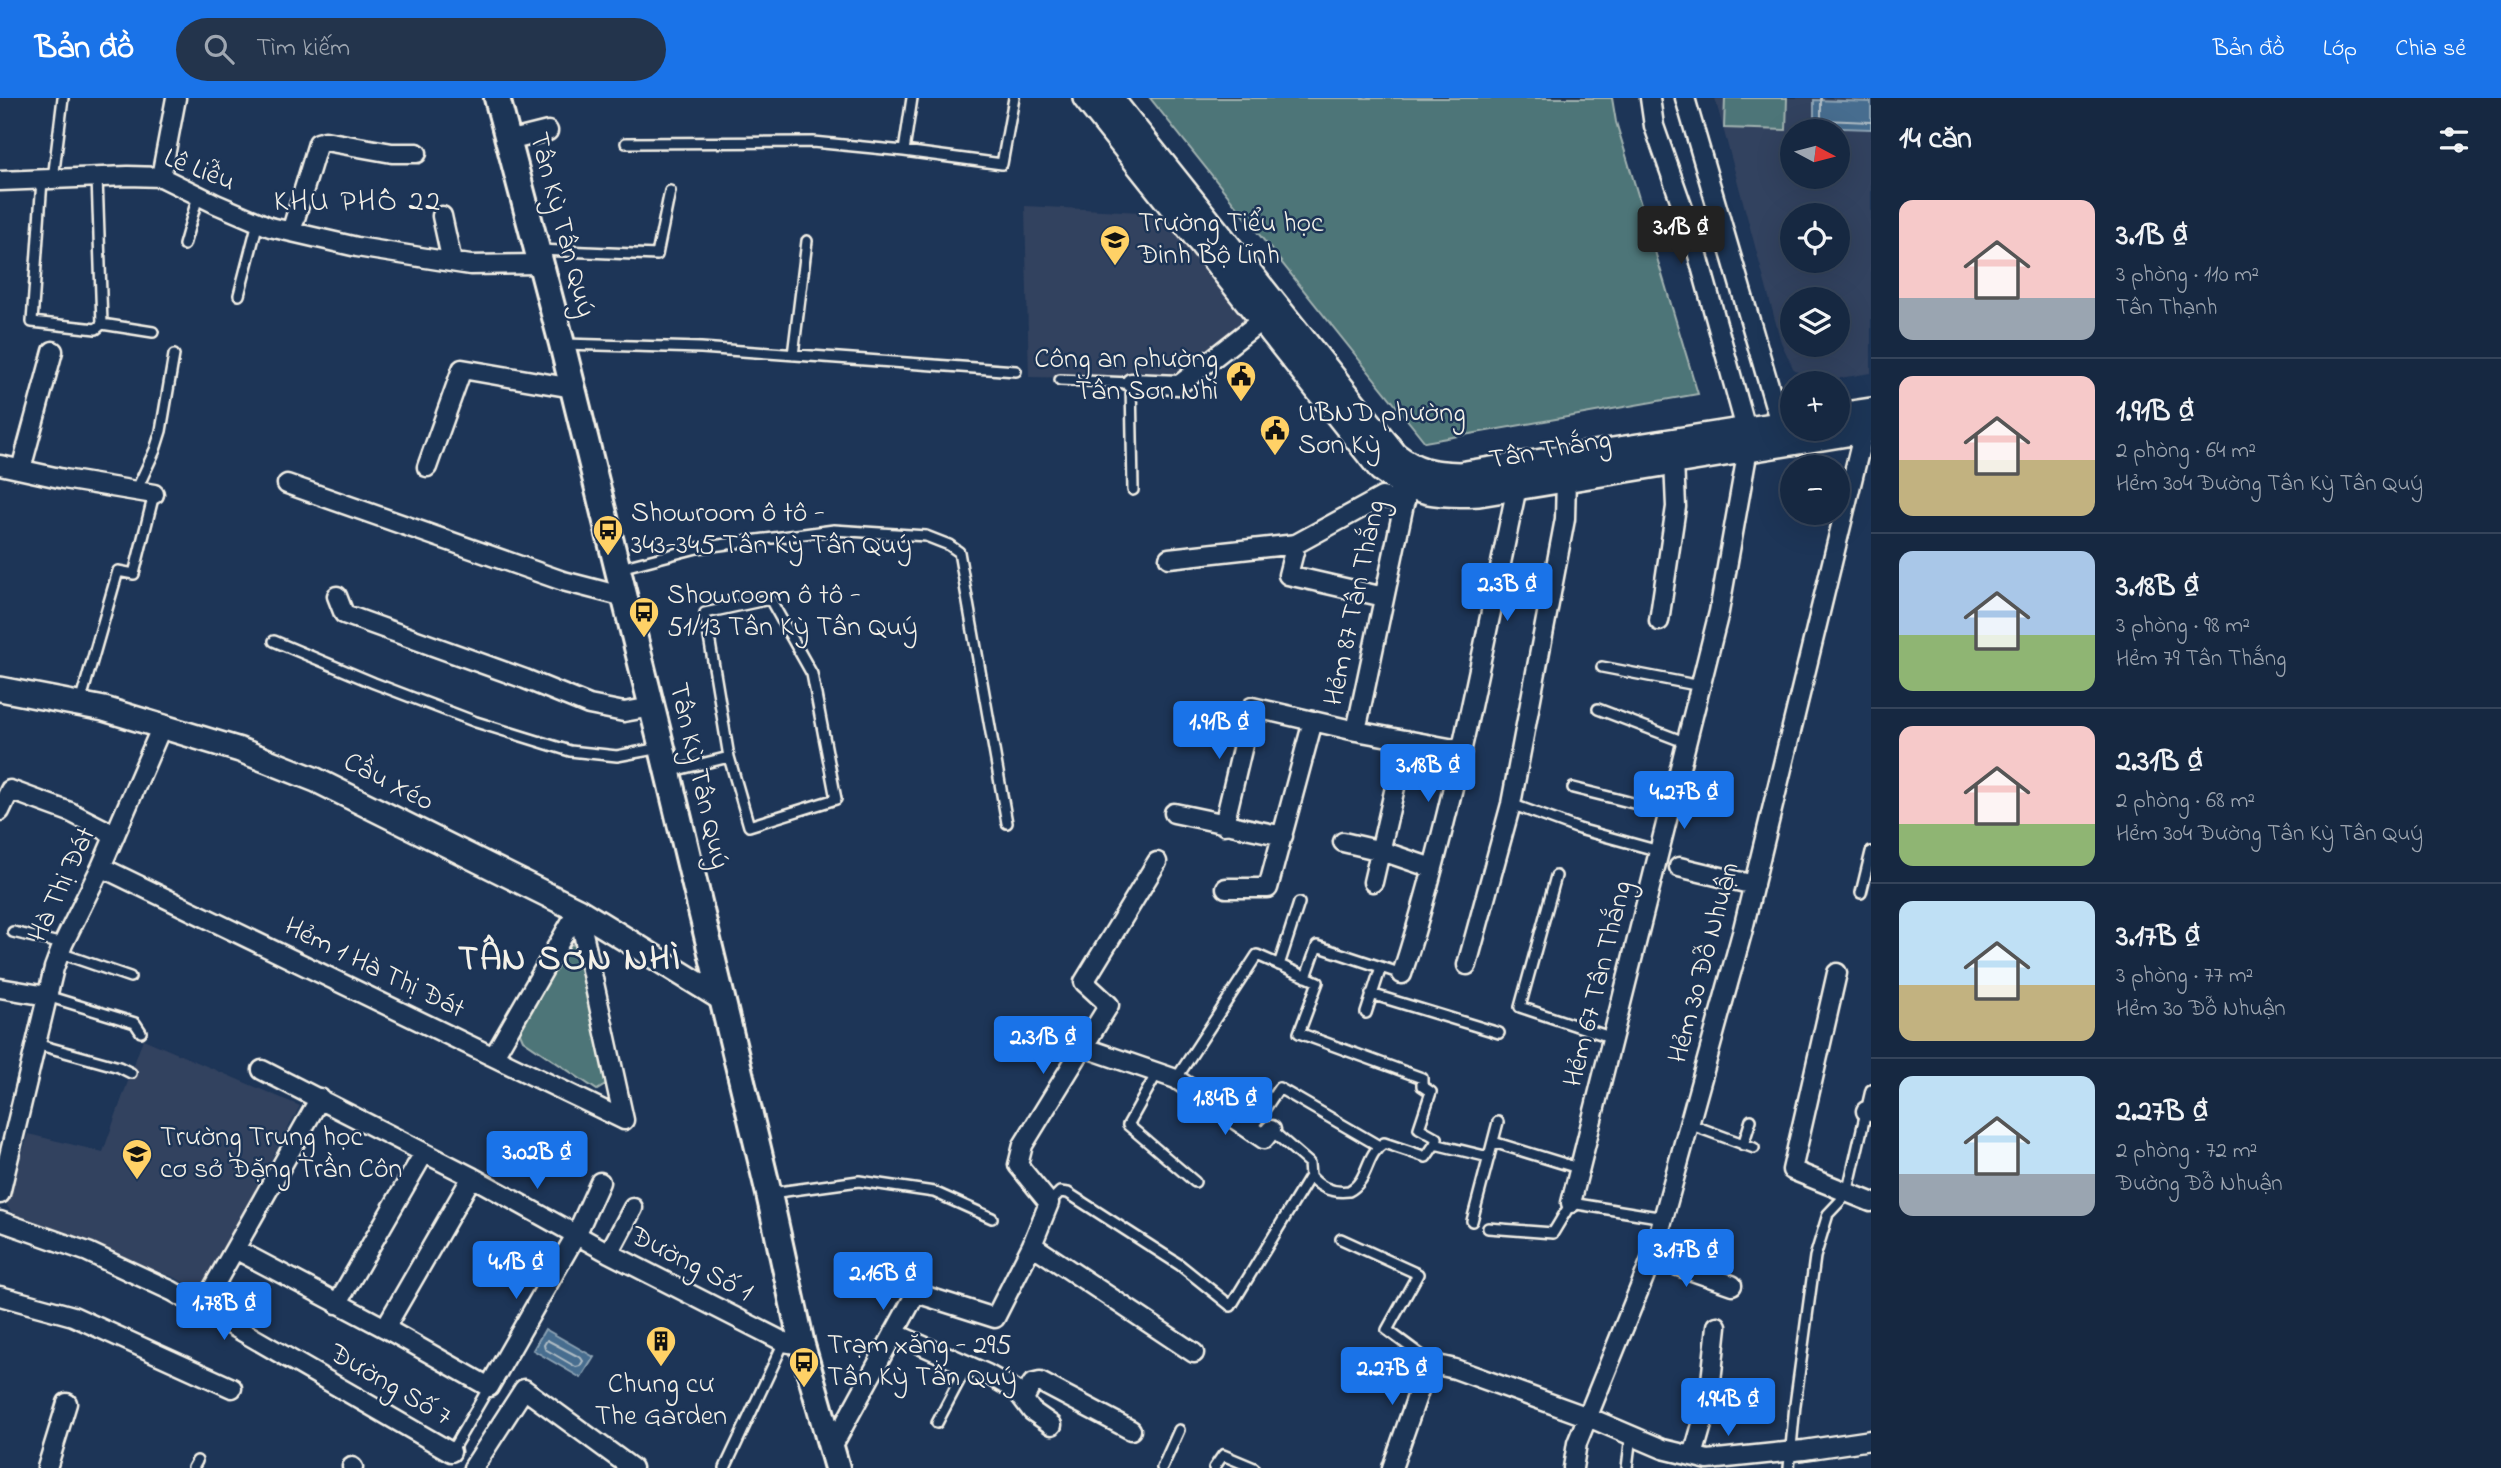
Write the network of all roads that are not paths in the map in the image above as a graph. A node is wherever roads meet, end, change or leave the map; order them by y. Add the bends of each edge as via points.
1 (63, 98) edge
2 (176, 98) edge
3 (497, 98) edge
4 (912, 98) edge
5 (1014, 98) edge
6 (1085, 98) edge
7 (1111, 98) edge
8 (1650, 98) edge
9 (1685, 98) edge
10 (548, 131) dead end
11 (508, 141) junction
12 (626, 143) dead end
13 (904, 150) junction
14 (417, 153) dead end
15 (97, 177) junction
16 (161, 177) junction
17 (48, 179) junction
18 (0, 181) edge
19 (670, 191) dead end
20 (198, 196) junction
21 (442, 216) dead end
22 (258, 222) junction
23 (291, 232) junction
24 (807, 240) dead end
25 (184, 245) dead end
26 (539, 257) junction
27 (452, 262) junction
28 (239, 295) dead end
29 (1262, 320) junction
30 (102, 324) junction
31 (153, 332) dead end
32 (562, 344) junction
33 (53, 351) dead end
34 (174, 355) dead end
35 (793, 355) junction
36 (1016, 371) dead end
37 (1060, 380) dead end
38 (1132, 383) junction
39 (573, 388) junction
40 (1780, 410) edge
41 (1850, 419) edge
42 (1868, 424) edge
43 (1850, 425) edge
44 (1780, 431) edge
45 (1747, 439) junction
46 (1674, 461) junction
47 (0, 465) edge
48 (428, 467) dead end
49 (21, 469) junction
50 (1514, 477) junction
51 (1566, 478) junction
52 (287, 484) dead end
53 (1408, 485) junction
54 (1133, 490) dead end
55 (136, 491) junction
56 (154, 494) joint
57 (1296, 544) junction
58 (1169, 558) dead end
59 (618, 569) junction
60 (337, 596) dead end
61 (625, 597) junction
62 (1384, 597) junction
63 (1659, 621) dead end
64 (274, 641) dead end
65 (1602, 667) dead end
66 (1701, 686) junction
67 (0, 689) edge
68 (79, 704) junction
69 (652, 707) junction
70 (1598, 709) dead end
71 (1313, 720) junction
72 (162, 726) junction
73 (1356, 730) junction
74 (1406, 740) junction
75 (1686, 743) junction
76 (1460, 750) junction
77 (729, 757) junction
78 (664, 760) junction
79 (1573, 788) dead end
80 (1511, 804) junction
81 (0, 811) edge
82 (1669, 812) junction
83 (1174, 813) dead end
84 (1007, 823) dead end
85 (1224, 825) junction
86 (115, 835) junction
87 (1283, 836) junction
88 (1343, 842) dead end
89 (1382, 851) junction
90 (1659, 851) junction
91 (1871, 852) edge
92 (1157, 862) dead end
93 (102, 867) junction
94 (1679, 867) dead end
95 (1432, 868) junction
96 (1556, 876) dead end
97 (1373, 882) dead end
98 (1754, 885) junction
99 (1226, 888) dead end
100 (1861, 893) dead end
101 (1299, 904) dead end
102 (578, 910) junction
103 (13, 932) dead end
104 (62, 948) junction
105 (1279, 965) junction
106 (1468, 965) dead end
107 (1381, 967) junction
108 (1837, 973) dead end
109 (1402, 974) joint
110 (130, 976) dead end
111 (1306, 977) junction
112 (0, 988) edge
113 (1371, 994) junction
114 (47, 996) junction
115 (721, 998) junction
116 (1366, 1013) dead end
117 (141, 1031) dead end
118 (1499, 1033) dead end
119 (1613, 1038) junction
120 (36, 1044) junction
121 (1083, 1047) junction
122 (494, 1056) junction
123 (262, 1070) dead end
124 (131, 1073) dead end
125 (1157, 1073) junction
126 (1176, 1079) junction
127 (1871, 1090) edge
128 (320, 1098) junction
129 (1869, 1112) edge
130 (1751, 1121) dead end
131 (1498, 1122) dead end
132 (1689, 1124) junction
133 (1271, 1130) joint
134 (1250, 1131) junction
135 (1493, 1142) junction
136 (1435, 1144) junction
137 (1743, 1145) junction
138 (1379, 1146) junction
139 (1754, 1148) dead end
140 (424, 1153) junction
141 (1489, 1157) junction
142 (1581, 1169) junction
143 (1311, 1176) junction
144 (472, 1177) junction
145 (600, 1182) dead end
146 (1195, 1182) dead end
147 (1, 1184) edge
148 (769, 1194) junction
149 (1847, 1195) junction
150 (1871, 1202) edge
151 (1049, 1203) junction
152 (1571, 1203) junction
153 (633, 1208) dead end
154 (992, 1217) dead end
155 (1664, 1218) junction
156 (0, 1221) edge
157 (1472, 1221) dead end
158 (1488, 1228) dead end
159 (576, 1235) junction
160 (1341, 1239) dead end
161 (1032, 1245) junction
162 (235, 1249) junction
163 (609, 1253) junction
164 (1652, 1257) junction
165 (1732, 1286) dead end
166 (0, 1296) edge
167 (337, 1304) junction
168 (202, 1307) junction
169 (1717, 1326) dead end
170 (385, 1328) junction
171 (894, 1334) junction
172 (793, 1343) junction
173 (1194, 1353) dead end
174 (1433, 1364) junction
175 (967, 1366) junction
176 (489, 1387) junction
177 (232, 1388) dead end
178 (1024, 1399) junction
179 (67, 1403) dead end
180 (1588, 1417) junction
181 (937, 1423) dead end
182 (1052, 1425) dead end
183 (1131, 1430) dead end
184 (1179, 1430) dead end
185 (1631, 1435) junction
186 (1871, 1440) edge
187 (452, 1452) joint
188 (834, 1458) edge
189 (1687, 1459) edge
190 (1789, 1460) edge
191 (47, 1468) edge
192 (473, 1468) edge
193 (632, 1468) edge
194 (725, 1468) edge
195 (1162, 1468) edge
196 (1214, 1468) edge
197 (1254, 1468) edge
198 (1392, 1468) edge
199 (1573, 1468) edge
200 (1627, 1468) edge

1 - 17 lane
2 - 16 street
3 - 11 main road, Tân Kỳ Tân Quý
4 - 13 lane
5 - 13 lane via 1002,163
6 - 29 street, Tân Thắng
7 - 53 street via 1395,454
8 - 45 street via 1654,126 1693,237
9 - 40 street
10 - 11 street
11 - 26 main road, Tân Kỳ Tân Quý
12 - 13 lane via 813,142
14 - 23 street via 318,143
15 - 16 street, Lê Liễu
15 - 17 street, Lê Liễu
15 - 30 lane
16 - 20 street, Lê Liễu
17 - 18 street, Lê Liễu
17 - 30 lane via 32,322 96,330
19 - 26 lane via 657,255
20 - 22 street, Lê Liễu
20 - 25 lane
21 - 27 street
22 - 23 street, Lê Liễu
22 - 28 lane
23 - 27 street, Lê Liễu
24 - 35 lane
26 - 27 street, Lê Liễu via 470,265
26 - 32 main road, Tân Kỳ Tân Quý
29 - 38 street via 1180,385
29 - 53 street, Tân Thắng via 1381,470 1397,483
30 - 31 lane
32 - 35 lane
32 - 39 main road, Tân Kỳ Tân Quý
33 - 49 street
34 - 55 lane via 161,431
35 - 36 lane
37 - 38 lane
38 - 54 lane
39 - 48 street via 462,369
39 - 59 main road, Tân Kỳ Tân Quý
41 - 42 street
42 - 43 street, Tân Thắng
42 - 98 street, Hẻm 30 Đỗ Nhuận
44 - 45 street, Tân Thắng
45 - 46 street, Tân Thắng
45 - 50 street, Tân Thắng
45 - 66 street, Hẻm 67 Tân Thắng via 1719,612
46 - 51 street, Tân Thắng
46 - 63 street via 1675,507
47 - 49 street
49 - 55 street
50 - 51 street, Tân Thắng
50 - 53 street, Tân Thắng via 1436,473
50 - 76 street
51 - 80 street via 1565,519
52 - 61 street via 538,572
53 - 57 street
53 - 62 street, Hẻm 87 Tân Thắng
55 - 56 street
56 - 68 lane via 134,574 118,570
57 - 58 street
57 - 62 street via 1288,575
59 - 61 main road, Tân Kỳ Tân Quý
59 - 84 lane via 697,548 834,530 926,536 949,545 959,552
60 - 69 street via 344,614 589,705 624,712
61 - 69 main road, Tân Kỳ Tân Quý
62 - 73 street, Hẻm 87 Tân Thắng
64 - 78 lane via 476,722 570,751
65 - 66 lane
66 - 75 street, Hẻm 67 Tân Thắng
67 - 68 street, Cầu Xéo
68 - 72 street, Cầu Xéo
69 - 78 main road, Tân Kỳ Tân Quý
70 - 75 lane
71 - 73 street
71 - 85 street via 1252,706
71 - 87 street
72 - 86 street, Hà Thị Đát
72 - 102 street, Cầu Xéo via 316,780
73 - 74 street
74 - 76 street
74 - 89 street
75 - 82 street, Hẻm 67 Tân Thắng
76 - 95 street
77 - 77 lane via 749,826 836,799 812,674 771,599 705,613
77 - 78 lane
78 - 115 main road, Tân Kỳ Tân Quý
79 - 82 lane
80 - 90 lane via 1579,830
80 - 106 street
81 - 86 street via 10,790
82 - 90 street, Hẻm 67 Tân Thắng
83 - 85 street
85 - 87 street
86 - 93 street, Hà Thị Đát
87 - 99 street via 1268,888
88 - 89 street
89 - 95 street
89 - 97 street
90 - 119 street, Hẻm 67 Tân Thắng
91 - 100 lane
92 - 121 street via 1084,982 1109,1005
93 - 104 street, Hà Thị Đát
93 - 122 street, Hẻm 1 Hà Thị Đát
94 - 98 street
95 - 109 street
96 - 119 lane via 1520,1007
98 - 132 street, Hẻm 30 Đỗ Nhuận
101 - 105 lane
102 - 115 street, Cầu Xéo
102 - 122 street
102 - 122 street, Hẻm 1 Hà Thị Đát via 624,1119
103 - 104 lane
104 - 110 lane
104 - 114 street, Hà Thị Đát
105 - 111 lane
105 - 126 lane via 1257,955
107 - 109 lane
107 - 111 lane via 1317,946
107 - 113 lane
108 - 149 street via 1792,1170
111 - 136 lane via 1318,982 1299,1034 1422,1078 1422,1086 1431,1092 1419,1128 1437,1138
112 - 114 street
113 - 116 lane
113 - 118 lane
114 - 117 lane via 135,1023
114 - 120 street, Hà Thị Đát
115 - 148 main road, Tân Kỳ Tân Quý
119 - 142 street, Hẻm 67 Tân Thắng
120 - 124 lane
120 - 147 street, Hà Thị Đát
121 - 125 street
121 - 151 street via 1023,1145 1018,1165
123 - 128 street, Đường Số 1
125 - 126 street
125 - 146 lane via 1128,1125
126 - 134 street
127 - 129 lane
128 - 140 street, Đường Số 1
128 - 162 street
129 - 149 lane
130 - 137 lane
131 - 135 lane
132 - 137 lane
132 - 155 street, Hẻm 30 Đỗ Nhuận
133 - 134 street via 1264,1139
133 - 143 lane via 1309,1163
134 - 138 lane via 1279,1088
135 - 141 lane
135 - 142 lane
136 - 138 lane via 1426,1157 1393,1144
136 - 141 lane
137 - 139 lane
138 - 143 lane via 1359,1183 1349,1191 1327,1189
140 - 144 street, Đường Số 1
140 - 167 street
141 - 157 lane
142 - 152 street, Hẻm 67 Tân Thắng
143 - 151 lane via 1231,1306 1181,1265 1068,1193 1060,1192
144 - 159 street, Đường Số 1
144 - 170 street
145 - 159 street
148 - 154 lane via 859,1181 934,1192
148 - 172 main road, Tân Kỳ Tân Quý
149 - 150 street
149 - 190 lane via 1828,1214 1815,1257
151 - 161 street
152 - 155 lane
152 - 158 lane via 1553,1233
153 - 163 street
155 - 164 street, Hẻm 30 Đỗ Nhuận
156 - 168 street, Đường Số 7 via 88,1252
159 - 163 street, Đường Số 1
159 - 176 street
160 - 174 lane via 1418,1274 1387,1329
161 - 171 street via 995,1318 916,1293
161 - 173 street
162 - 167 street
162 - 168 street
163 - 172 street, Đường Số 1
164 - 165 street
164 - 180 street, Hẻm 30 Đỗ Nhuận
166 - 177 street via 73,1315
167 - 170 street
168 - 187 street, Đường Số 7
169 - 189 street via 1709,1400
170 - 176 street
171 - 175 street
171 - 188 street
172 - 188 main road, Tân Kỳ Tân Quý
172 - 194 lane
174 - 180 street
174 - 198 street via 1423,1378
175 - 178 street
175 - 181 lane
176 - 187 lane
178 - 182 street
178 - 183 street via 1032,1384 1040,1382
179 - 191 street
180 - 185 street
180 - 199 street, Hẻm 30 Đỗ Nhuận
184 - 195 lane
185 - 189 street
185 - 200 lane
186 - 190 street
189 - 190 street
192 - 193 street via 524,1389
196 - 197 lane via 1223,1455

